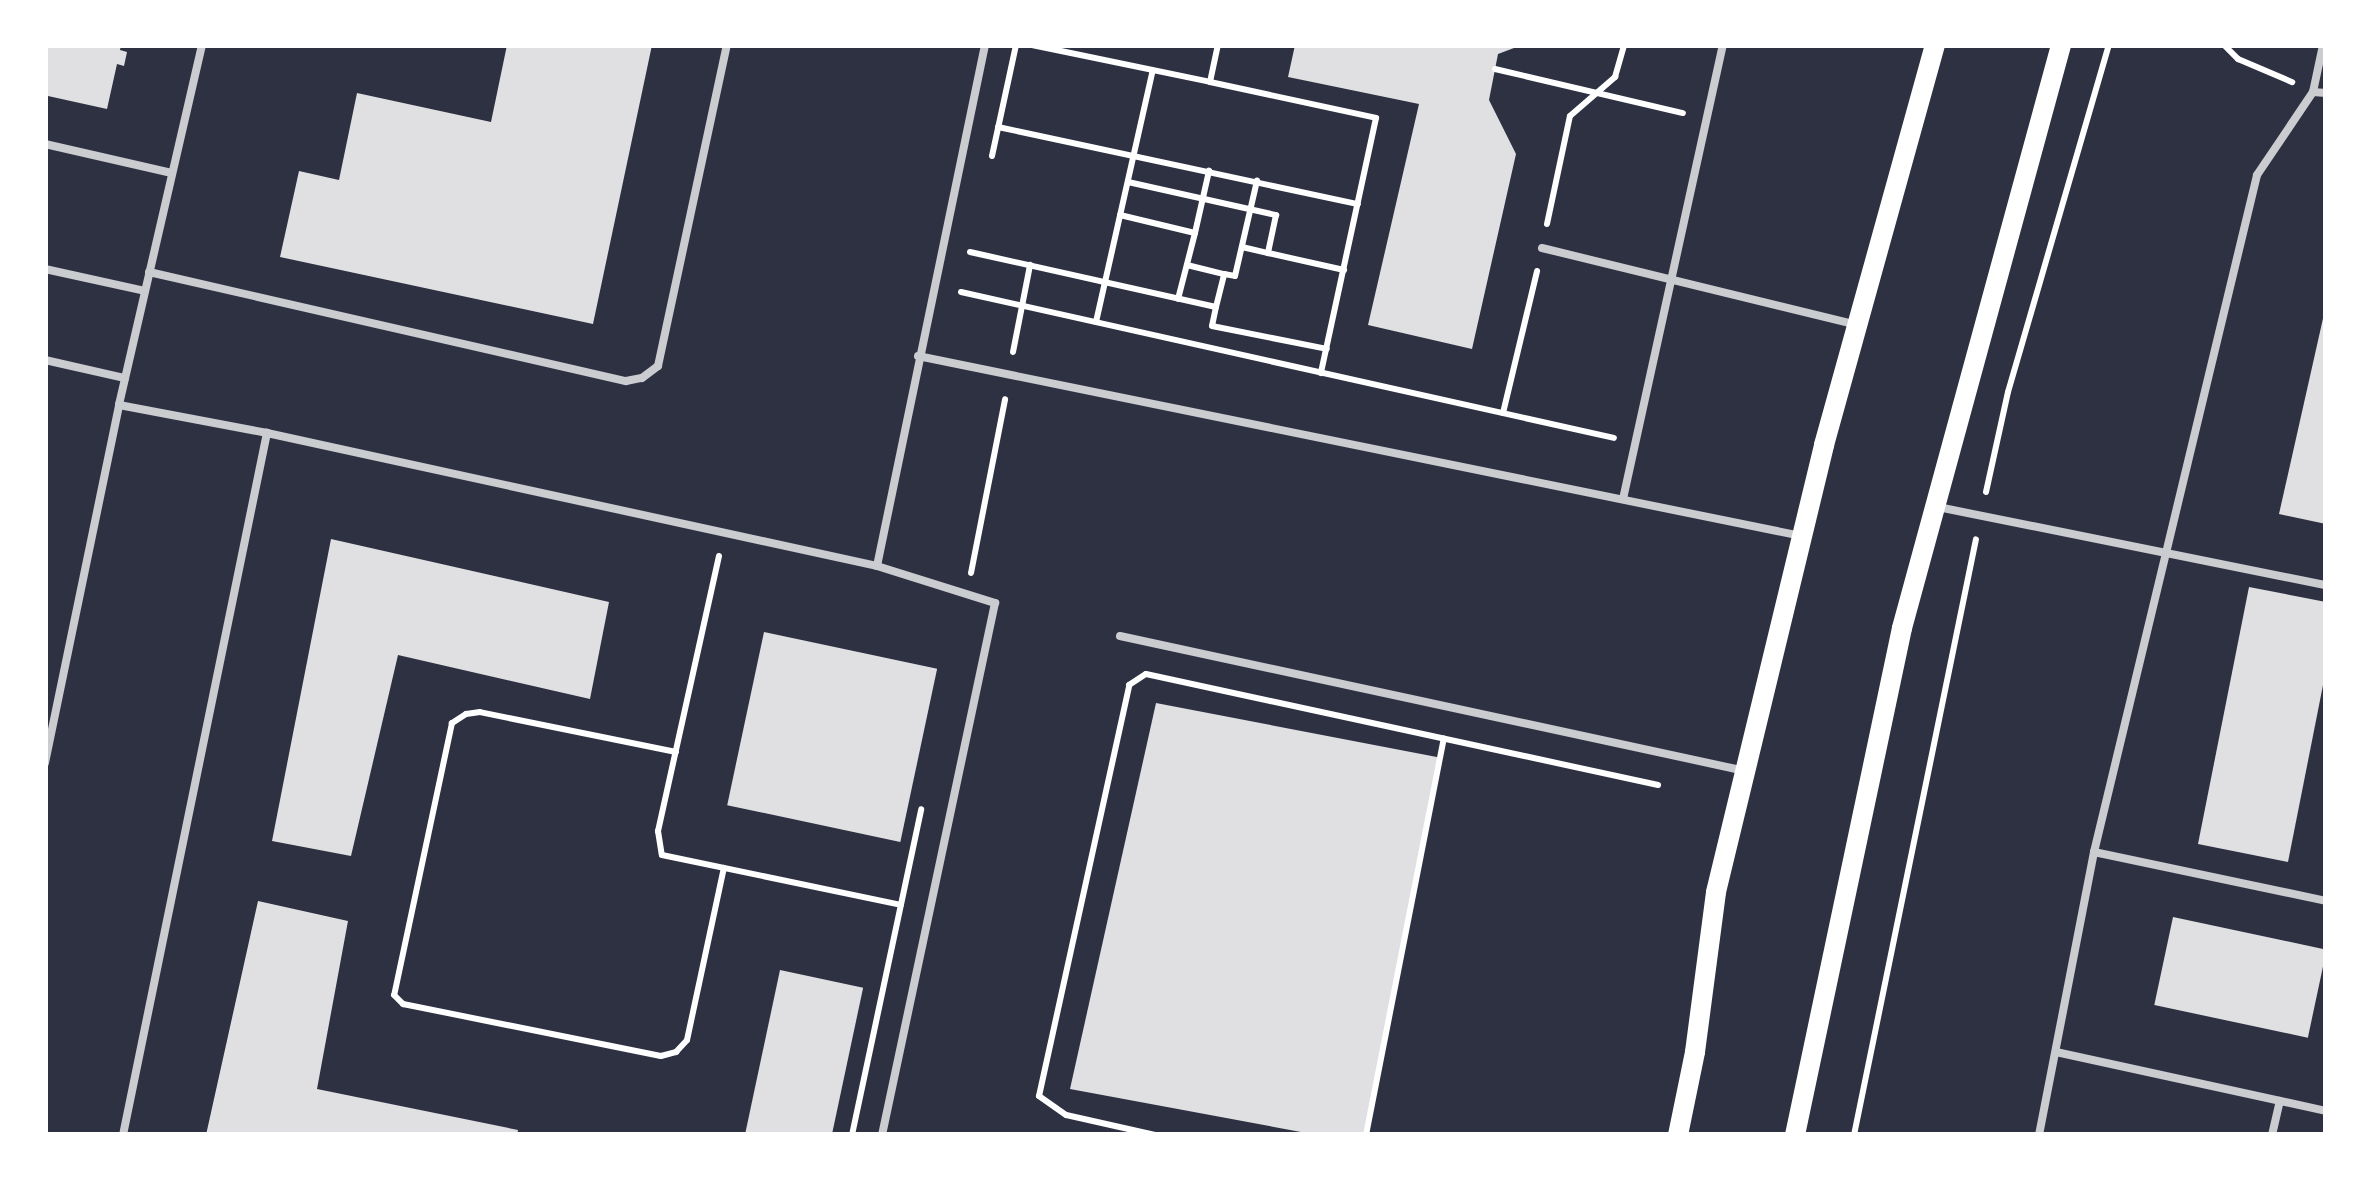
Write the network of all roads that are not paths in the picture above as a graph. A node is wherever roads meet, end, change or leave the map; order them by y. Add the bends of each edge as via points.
1 (202, 45) edge
2 (727, 45) edge
3 (986, 45) edge
4 (1723, 45) edge
5 (1935, 45) edge
6 (2061, 45) edge
7 (2323, 45) edge
8 (2313, 92) junction
9 (2326, 93) edge
10 (45, 144) edge
11 (172, 173) junction
12 (1542, 248) dead end
13 (45, 269) edge
14 (149, 272) junction
15 (1671, 282) junction
16 (145, 291) junction
17 (1857, 325) junction
18 (918, 356) junction
19 (45, 360) edge
20 (126, 378) junction
21 (119, 405) junction
22 (267, 432) junction
23 (1623, 500) junction
24 (1935, 506) junction
25 (1802, 536) junction
26 (2163, 551) junction
27 (877, 566) junction
28 (2326, 585) edge
29 (1120, 636) dead end
30 (45, 763) edge
31 (1746, 770) junction
32 (2094, 852) junction
33 (2326, 901) edge
34 (2056, 1052) junction
35 (2280, 1101) junction
36 (2326, 1111) edge
37 (122, 1135) edge
38 (882, 1135) edge
39 (1678, 1135) edge
40 (1795, 1135) edge
41 (2039, 1135) edge
42 (2272, 1135) edge

1 - 11 lane
2 - 14 lane via 658,366 642,378 626,380
3 - 18 lane
4 - 15 lane
5 - 17 main road
6 - 24 main road
7 - 8 lane
8 - 9 lane
8 - 26 lane via 2257,175
10 - 11 lane
11 - 14 lane
12 - 15 lane
13 - 16 lane
14 - 16 lane
15 - 17 lane
15 - 23 lane
16 - 20 lane
17 - 25 main road
18 - 23 lane
18 - 27 lane
19 - 20 lane
20 - 21 lane
21 - 22 lane
21 - 30 lane
22 - 27 lane
22 - 37 lane
23 - 25 lane
24 - 26 lane
24 - 40 main road via 1902,628
25 - 31 main road
26 - 28 lane
26 - 32 lane
27 - 38 lane via 996,602
29 - 31 lane
31 - 39 main road via 1716,892
32 - 33 lane
32 - 34 lane
34 - 35 lane
34 - 41 lane
35 - 36 lane
35 - 42 lane

